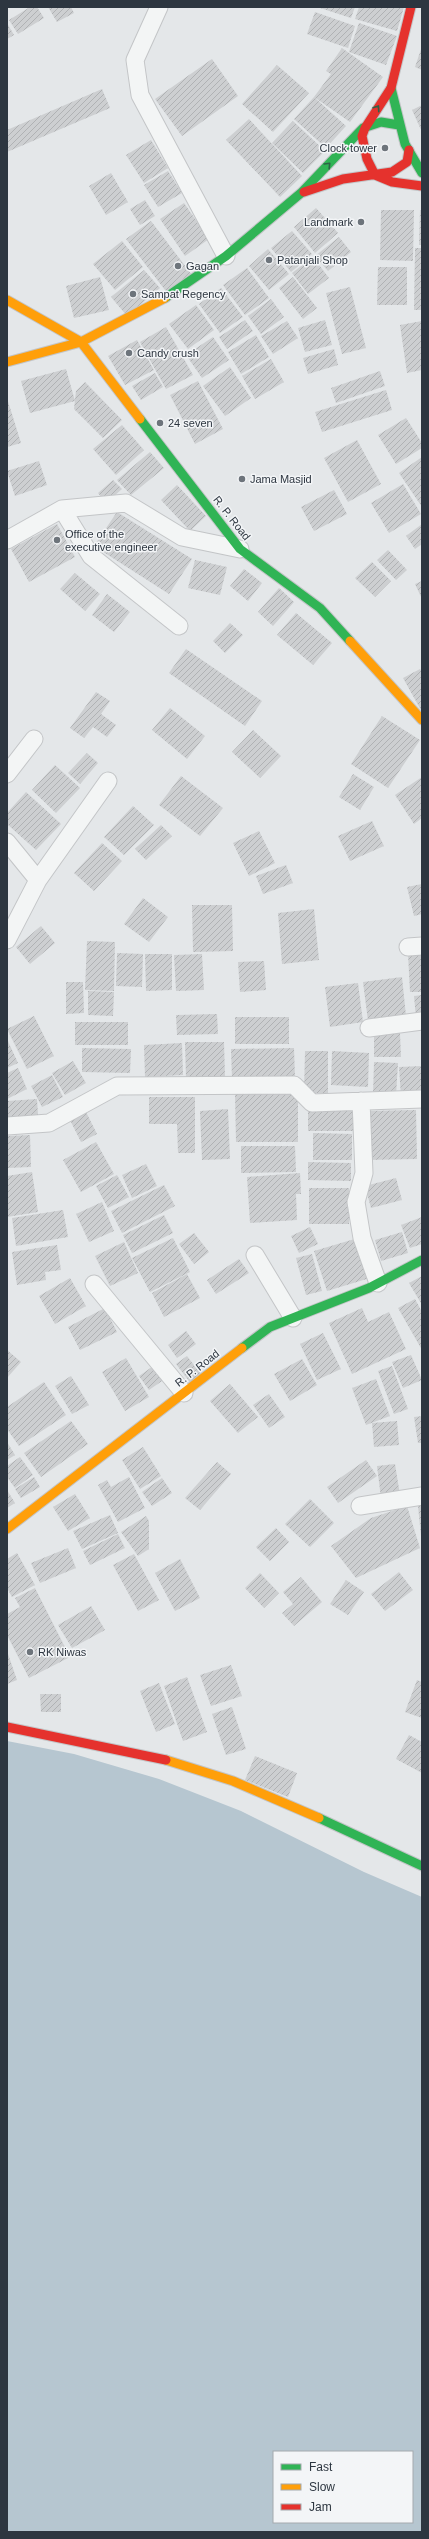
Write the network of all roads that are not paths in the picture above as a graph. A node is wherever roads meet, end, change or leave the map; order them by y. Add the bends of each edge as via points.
1 (159, 7) edge
2 (411, 7) edge
3 (391, 88) junction
4 (399, 125) junction
5 (363, 128) junction
6 (409, 150) junction
7 (422, 173) edge
8 (375, 175) junction
9 (422, 186) edge
10 (300, 193) junction
11 (226, 256) junction
12 (7, 300) edge
13 (81, 342) junction
14 (7, 362) edge
15 (62, 509) junction
16 (7, 540) edge
17 (240, 549) junction
18 (179, 626) dead end
19 (422, 720) edge
20 (34, 739) dead end
21 (7, 774) edge
22 (108, 781) dead end
23 (7, 842) edge
24 (38, 880) junction
25 (7, 940) edge
26 (422, 1021) edge
27 (369, 1028) dead end
28 (422, 1099) edge
29 (361, 1101) junction
30 (7, 1126) edge
31 (254, 1255) dead end
32 (422, 1260) edge
33 (378, 1283) junction
34 (94, 1284) dead end
35 (293, 1318) junction
36 (184, 1393) junction
37 (422, 1496) edge
38 (360, 1506) dead end
39 (7, 1529) edge
40 (7, 1727) edge
41 (422, 1866) edge

1 - 11 street via 135,60 140,95
2 - 3 street
3 - 4 street
5 -> 3 street
4 - 5 street via 388,121 376,122
4 - 6 street
5 - 8 street via 361,144
10 -> 5 street
6 - 7 street
6 - 8 street via 407,162 392,172
8 - 9 street via 392,182
8 - 10 street via 343,179
10 - 11 street
11 - 13 street via 176,292
12 - 13 street
13 - 14 street
13 - 17 street, R. P. Road
15 - 16 street
15 - 17 street via 126,503 182,537
15 - 18 street via 91,556
17 - 19 street, R. P. Road via 320,608
20 - 21 street
22 - 24 street
23 - 24 street
24 - 25 street
26 - 27 street
28 - 29 street
29 - 30 street via 312,1104 294,1085 117,1086 49,1123
29 - 33 street via 364,1173 356,1202 362,1238
31 - 35 street
32 - 33 street, R. P. Road
33 - 35 street, R. P. Road
34 - 36 street
35 - 36 street, R. P. Road via 270,1327
36 - 39 street, R. P. Road
37 - 38 street
40 - 41 street via 108,1745 205,1771 304,1810 379,1848

